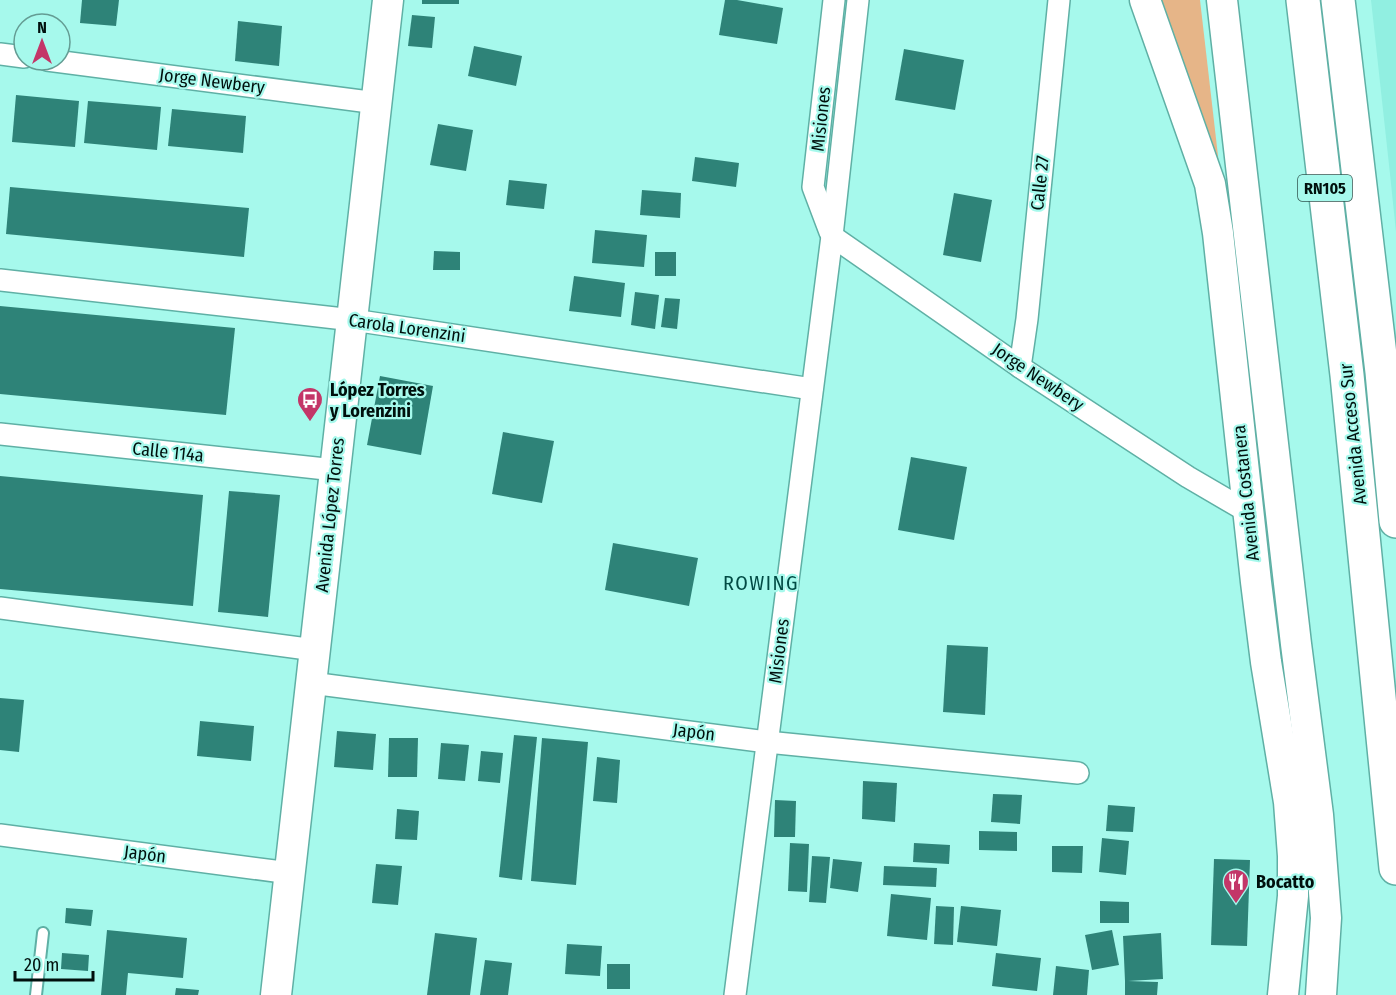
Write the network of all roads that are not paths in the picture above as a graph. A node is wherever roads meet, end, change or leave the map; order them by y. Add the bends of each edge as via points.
1 (388, 0) edge
2 (834, 0) edge
3 (858, 0) edge
4 (1059, 0) edge
5 (1145, 0) edge
6 (1222, 0) edge
7 (1303, 0) edge
8 (1338, 0) edge
9 (72, 63) edge
10 (377, 103) junction
11 (832, 236) junction
12 (0, 280) edge
13 (353, 320) junction
14 (1020, 367) junction
15 (812, 389) junction
16 (0, 434) edge
17 (336, 471) junction
18 (1248, 512) junction
19 (1396, 520) edge
20 (0, 608) edge
21 (315, 650) junction
22 (311, 682) junction
23 (767, 741) junction
24 (1078, 773) dead end
25 (0, 835) edge
26 (1396, 868) edge
27 (290, 873) junction
28 (43, 933) dead end
29 (36, 995) edge
30 (276, 995) edge
31 (735, 995) edge
32 (1283, 995) edge
33 (1321, 995) edge

1 - 10 main road, Avenida López Torres
2 - 11 street, Misiones via 813,187
3 - 11 street, Misiones
4 - 14 street, Calle 27
5 - 18 main road, Avenida Costanera via 1210,184 1220,244
6 - 33 main road, Avenida Costanera via 1318,815 1326,918
7 - 26 highway, Avenida Acceso Sur / RN105 via 1347,375
8 - 19 highway, Avenida Acceso Sur / RN105
9 - 10 street, Jorge Newbery
10 - 13 main road, Avenida López Torres
11 - 14 street, Jorge Newbery
11 - 15 street, Misiones
12 - 13 street, Carola Lorenzini
13 - 15 street, Carola Lorenzini
13 - 17 main road, Avenida López Torres
14 - 18 street, Jorge Newbery
15 - 23 street, Misiones
16 - 17 street, Calle 114a
17 - 21 main road, Avenida López Torres
18 - 32 main road, Avenida Costanera via 1266,662 1289,802 1293,856
20 - 21 street
21 - 22 main road, Avenida López Torres
22 - 23 street, Japón
22 - 27 main road, Avenida López Torres
23 - 24 street, Japón
23 - 31 street, Misiones
25 - 27 street, Japón
27 - 30 main road, Avenida López Torres
28 - 29 lane

